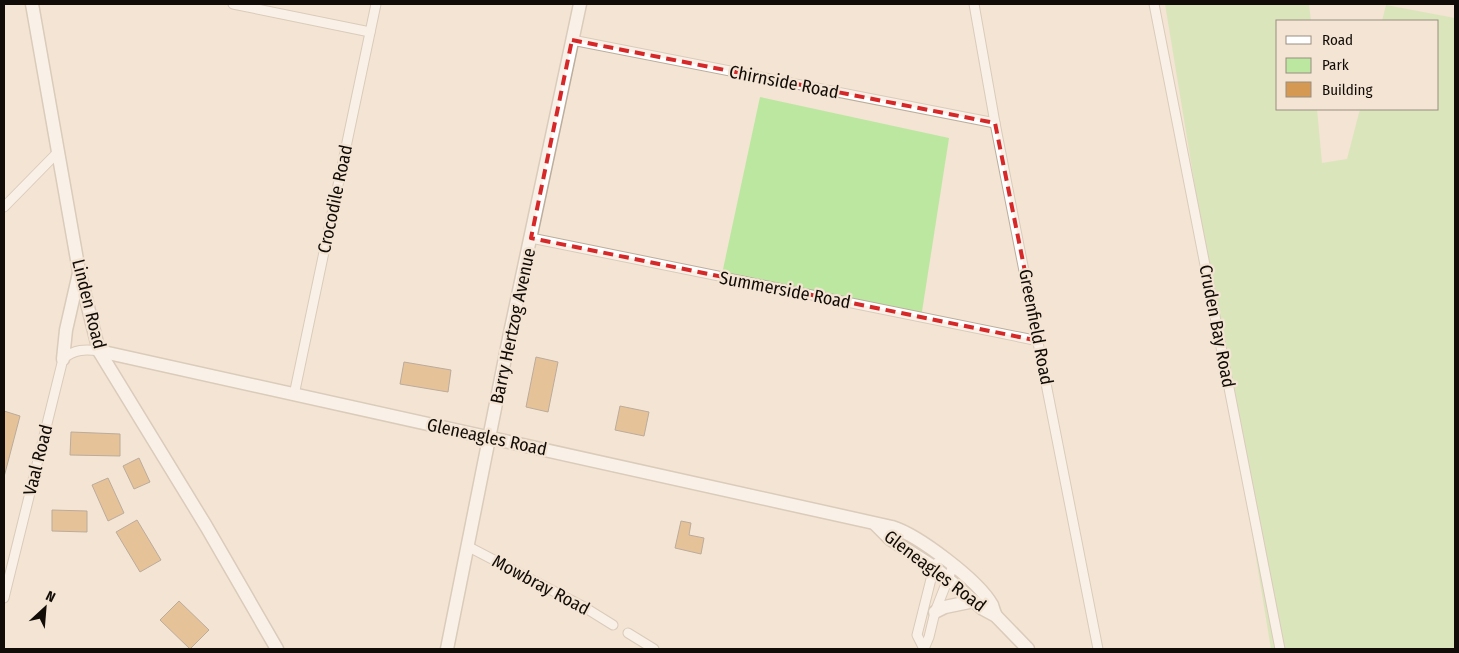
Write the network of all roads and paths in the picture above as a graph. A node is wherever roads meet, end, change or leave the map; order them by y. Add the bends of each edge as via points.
1 (32, 4) edge
2 (233, 4) edge
3 (376, 4) edge
4 (580, 4) edge
5 (974, 4) edge
6 (1154, 4) edge
7 (370, 32) junction
8 (572, 40) junction
9 (996, 123) junction
10 (58, 152) junction
11 (4, 208) edge
12 (531, 238) junction
13 (79, 271) junction
14 (1038, 341) junction
15 (100, 351) junction
16 (63, 358) junction
17 (294, 395) junction
18 (490, 437) junction
19 (875, 524) junction
20 (467, 546) junction
21 (941, 556) junction
22 (953, 566) junction
23 (934, 567) junction
24 (947, 578) junction
25 (4, 598) edge
26 (974, 601) junction
27 (935, 612) junction
28 (996, 616) junction
29 (613, 625) dead end
30 (628, 633) dead end
31 (652, 648) edge
32 (277, 649) edge
33 (447, 649) edge
34 (924, 649) edge
35 (1028, 649) edge
36 (1098, 649) edge
37 (1280, 649) edge

1 - 10 main road, Linden Road
2 - 7 street
3 - 7 street, Crocodile Road
4 - 8 main road, Barry Hertzog Avenue
5 - 9 street, Greenfield Road
6 - 37 street, Cruden Bay Road
7 - 17 street, Crocodile Road
8 - 9 street, Chirnside Road
8 - 12 main road, Barry Hertzog Avenue
9 - 14 street, Greenfield Road
10 - 11 street
10 - 13 main road, Linden Road
12 - 14 street, Summerside Road
12 - 18 main road, Barry Hertzog Avenue
13 - 15 main road, Linden Road
13 - 16 main road
14 - 36 street, Greenfield Road
15 - 16 street via 81,350
15 - 17 main road, Gleneagles Road
15 - 32 main road, Linden Road
16 - 25 street, Vaal Road
17 - 18 main road, Gleneagles Road
18 - 19 main road, Gleneagles Road
18 - 20 main road, Barry Hertzog Avenue
19 - 21 main road, Gleneagles Road via 900,530
19 - 23 main road, Gleneagles Road via 890,539
20 - 29 street, Mowbray Road
20 - 33 main road, Barry Hertzog Avenue
21 - 22 main road, Gleneagles Road
21 - 23 street
22 - 24 street
22 - 28 main road, Gleneagles Road via 986,597
23 - 24 main road, Gleneagles Road
23 - 34 street via 917,635
24 - 26 main road, Gleneagles Road
24 - 27 street
26 - 27 main road via 950,605
26 - 28 main road, Gleneagles Road
27 - 34 street via 930,638
28 - 35 main road, Gleneagles Road
30 - 31 street

